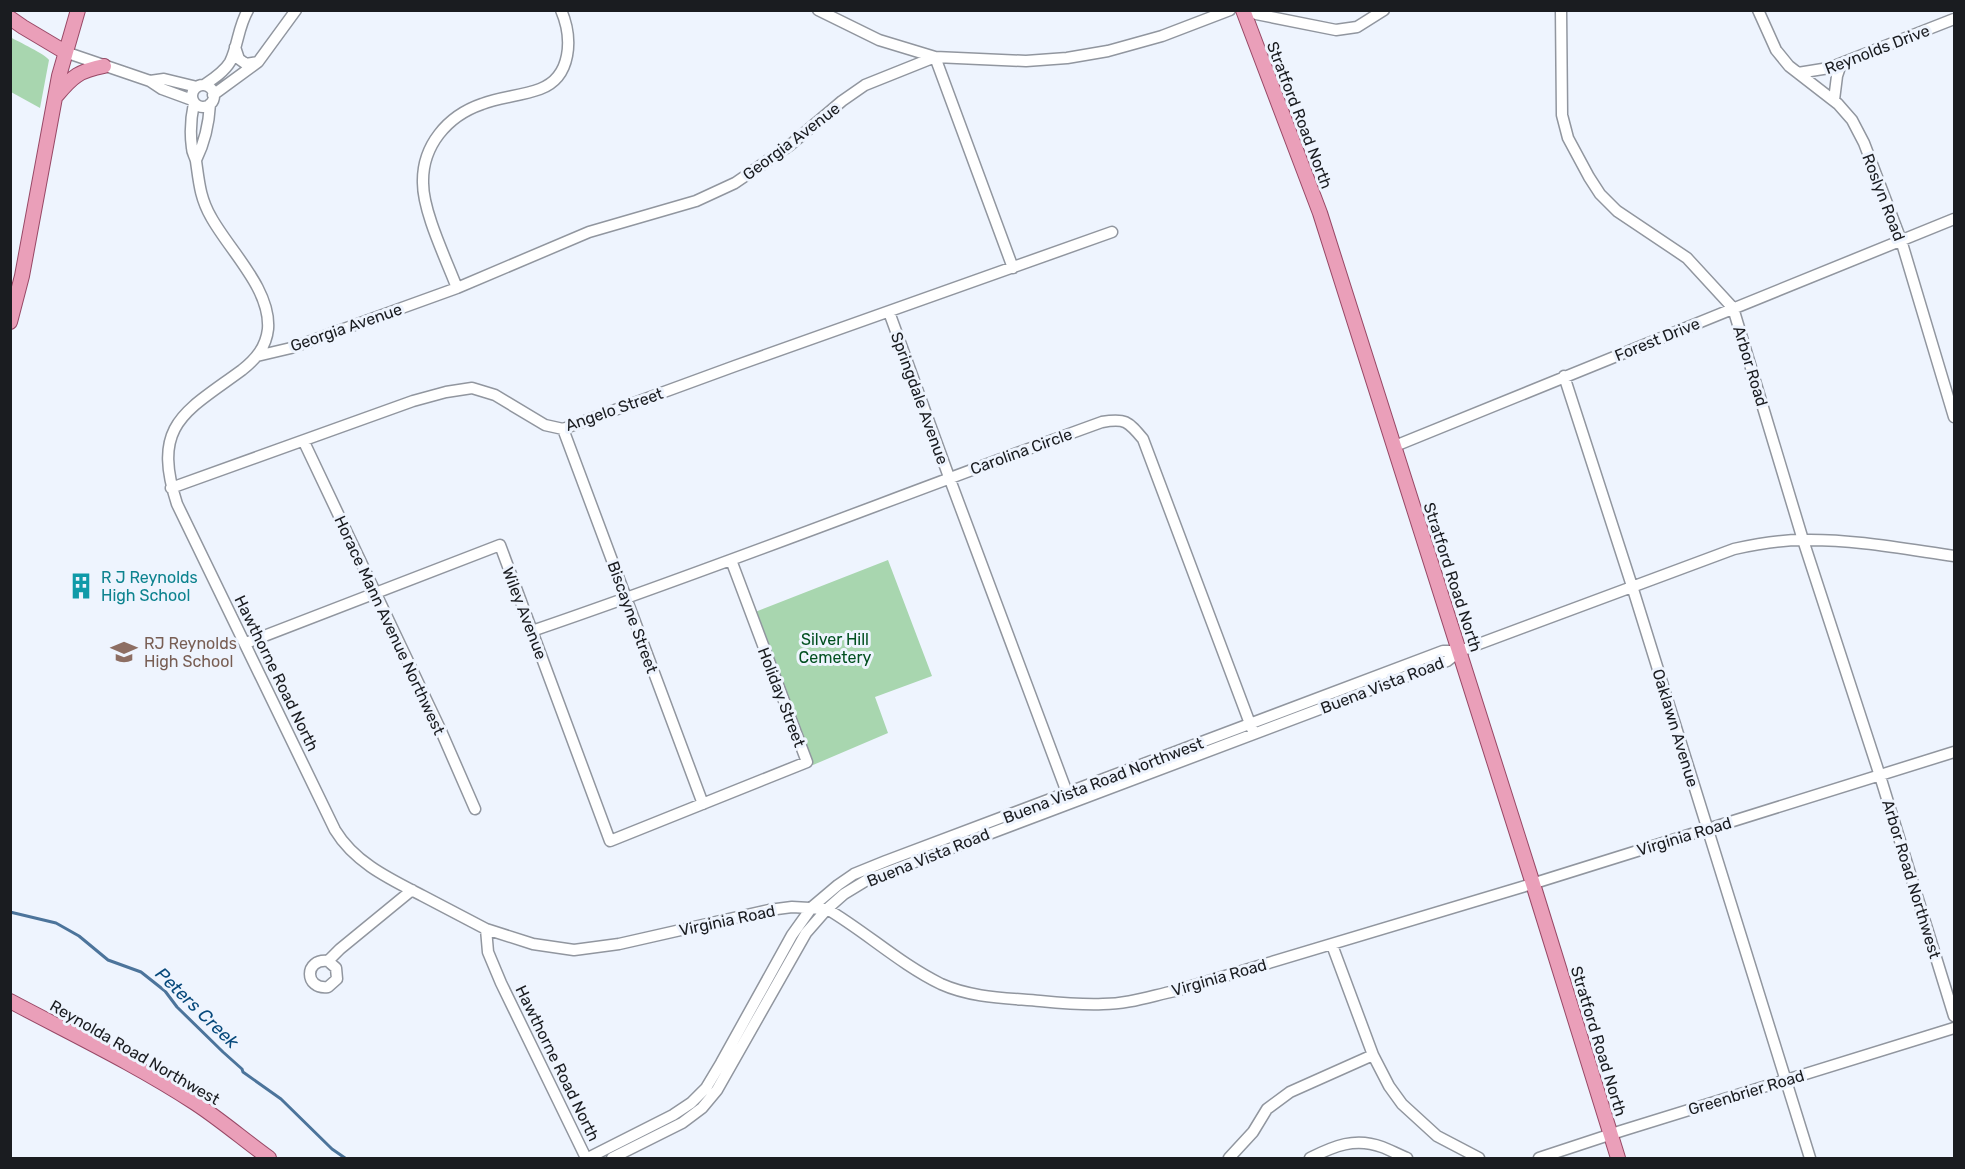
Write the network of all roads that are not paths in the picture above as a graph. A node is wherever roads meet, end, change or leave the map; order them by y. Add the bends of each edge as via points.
1 (78, 10) edge
2 (248, 10) edge
3 (296, 10) edge
4 (561, 10) edge
5 (818, 10) edge
6 (1230, 10) edge
7 (1243, 10) edge
8 (1249, 10) edge
9 (1384, 10) edge
10 (1561, 10) edge
11 (1758, 10) edge
12 (10, 18) edge
13 (1954, 19) edge
14 (235, 46) junction
15 (65, 52) junction
16 (935, 57) junction
17 (258, 62) junction
18 (1841, 64) junction
19 (104, 66) junction
20 (1798, 73) junction
21 (150, 81) junction
22 (200, 86) junction
23 (56, 97) junction
24 (212, 100) junction
25 (1834, 100) junction
26 (193, 101) junction
27 (196, 160) junction
28 (1954, 219) edge
29 (1112, 232) dead end
30 (1901, 240) junction
31 (1012, 268) junction
32 (457, 288) junction
33 (1733, 308) junction
34 (889, 312) junction
35 (10, 322) edge
36 (257, 356) junction
37 (1564, 376) junction
38 (1954, 415) edge
39 (564, 429) junction
40 (304, 442) junction
41 (1395, 446) junction
42 (949, 477) junction
43 (171, 488) junction
44 (1803, 540) junction
45 (1954, 556) edge
46 (731, 560) junction
47 (1632, 586) junction
48 (375, 594) junction
49 (626, 599) junction
50 (532, 631) junction
51 (246, 643) junction
52 (1460, 651) junction
53 (1252, 729) junction
54 (1954, 752) edge
55 (1880, 776) junction
56 (1069, 797) junction
57 (703, 804) junction
58 (475, 809) dead end
59 (1707, 829) junction
60 (1533, 884) junction
61 (412, 890) junction
62 (812, 907) junction
63 (827, 909) junction
64 (486, 929) junction
65 (1332, 945) junction
66 (328, 961) dead end
67 (10, 1000) edge
68 (1954, 1016) edge
69 (1954, 1028) edge
70 (1373, 1055) junction
71 (1785, 1080) junction
72 (1610, 1134) junction
73 (269, 1158) edge
74 (587, 1158) edge
75 (612, 1158) edge
76 (1229, 1158) edge
77 (1310, 1158) edge
78 (1407, 1158) edge
79 (1479, 1158) edge
80 (1539, 1158) edge
81 (1618, 1158) edge
82 (1810, 1158) edge

1 - 15 main road
2 - 14 street
3 - 17 street
4 - 32 street via 569,39 566,63 558,77 541,88 465,111 434,139 425,162 424,202
5 - 16 street via 879,40
6 - 16 street, Georgia Avenue via 1162,36 1067,58 1026,61
7 - 41 main road, Stratford Road North via 1320,213
8 - 9 street via 1336,30 1357,27
10 - 33 street, Arbor Road via 1563,116 1568,138 1585,171 1617,212 1687,258
11 - 20 street, Roslyn Road via 1776,50
12 - 15 main road
13 - 18 street, Reynolds Drive
14 - 17 street via 239,59 246,64
14 - 22 street via 221,73
15 - 19 street
15 - 23 main road
16 - 31 street
16 - 32 street, Georgia Avenue via 865,85 735,183 696,201 589,232
17 - 24 street
18 - 20 street, Reynolds Drive
18 - 25 street
19 - 21 street
19 - 23 main road via 77,74
20 - 25 street, Roslyn Road
21 - 22 street via 164,79
21 - 26 street
22 - 24 street via 212,90
22 - 26 street via 192,92
23 - 35 main road
24 - 26 street via 200,106
24 - 27 street, Hawthorne Road North
25 - 30 street, Roslyn Road via 1852,120 1864,142
26 - 27 street, Hawthorne Road North via 192,150
27 - 36 street, Hawthorne Road North via 206,209 265,303 268,329
28 - 30 street, Forest Drive
29 - 31 street, Springdale Avenue
30 - 33 street, Forest Drive
30 - 38 street, Roslyn Road
31 - 34 street, Springdale Avenue
32 - 36 street, Georgia Avenue via 291,348
33 - 37 street, Forest Drive
33 - 44 street, Arbor Road
34 - 39 street, Angelo Street
34 - 42 street, Springdale Avenue
36 - 43 street, Hawthorne Road North via 196,403 178,422 168,453
37 - 41 street, Forest Drive
37 - 47 street, Oaklawn Avenue
39 - 40 street, Angelo Street via 545,425 495,395 472,388 413,401
39 - 49 street, Biscayne Street
40 - 43 street, Angelo Street
40 - 48 street, Horace Mann Avenue Northwest
41 - 52 main road, Stratford Road North
42 - 46 street, Carolina Circle
42 - 53 street, Carolina Circle via 1102,422 1118,419 1132,425 1143,439 1157,472
42 - 56 street, Springdale Avenue
43 - 51 street, Hawthorne Road North
44 - 45 street, Buena Vista Road
44 - 47 street, Buena Vista Road via 1734,549
44 - 55 street, Arbor Road
46 - 49 street, Carolina Circle
46 - 57 street, Holiday Street via 807,762
47 - 52 street, Buena Vista Road
47 - 59 street, Oaklawn Avenue
48 - 50 street, Wiley Avenue via 500,545
48 - 51 street, Wiley Avenue
48 - 58 street, Horace Mann Avenue Northwest
49 - 50 street, Carolina Circle
49 - 57 street, Biscayne Street
50 - 57 street, Wiley Avenue via 610,842
51 - 61 street, Hawthorne Road North via 343,843 374,869
52 - 53 street, Buena Vista Road via 1447,662
52 - 60 main road, Stratford Road North
53 - 56 street, Buena Vista Road
54 - 55 street, Virginia Road
55 - 59 street, Virginia Road
55 - 68 street, Arbor Road Northwest
56 - 62 street, Buena Vista Road Northwest via 867,868
56 - 63 street, Buena Vista Road via 867,880
59 - 60 street, Virginia Road
59 - 71 street, Oaklawn Avenue
60 - 65 street, Virginia Road
60 - 72 main road, Stratford Road North
61 - 64 street, Hawthorne Road North
61 - 66 street
62 - 63 street, Virginia Road
62 - 64 street, Virginia Road via 769,910 619,944 574,950 533,944
62 - 74 street, Buena Vista Road Northwest via 792,935 706,1088 674,1115
63 - 65 street, Virginia Road via 920,972 960,991 1080,1004 1104,1005 1146,998
63 - 75 street via 806,933 717,1090 702,1108
64 - 74 street, Hawthorne Road North via 488,952 501,983
65 - 70 street
67 - 73 main road, Reynolda Road Northwest via 193,1101
69 - 71 street, Greenbrier Road
70 - 76 street via 1278,1100
70 - 79 street via 1389,1086 1419,1121
71 - 72 street, Greenbrier Road
71 - 82 street, Oaklawn Avenue
72 - 80 street, Greenbrier Road
72 - 81 main road, Stratford Road North
77 - 78 street via 1342,1143 1381,1146

